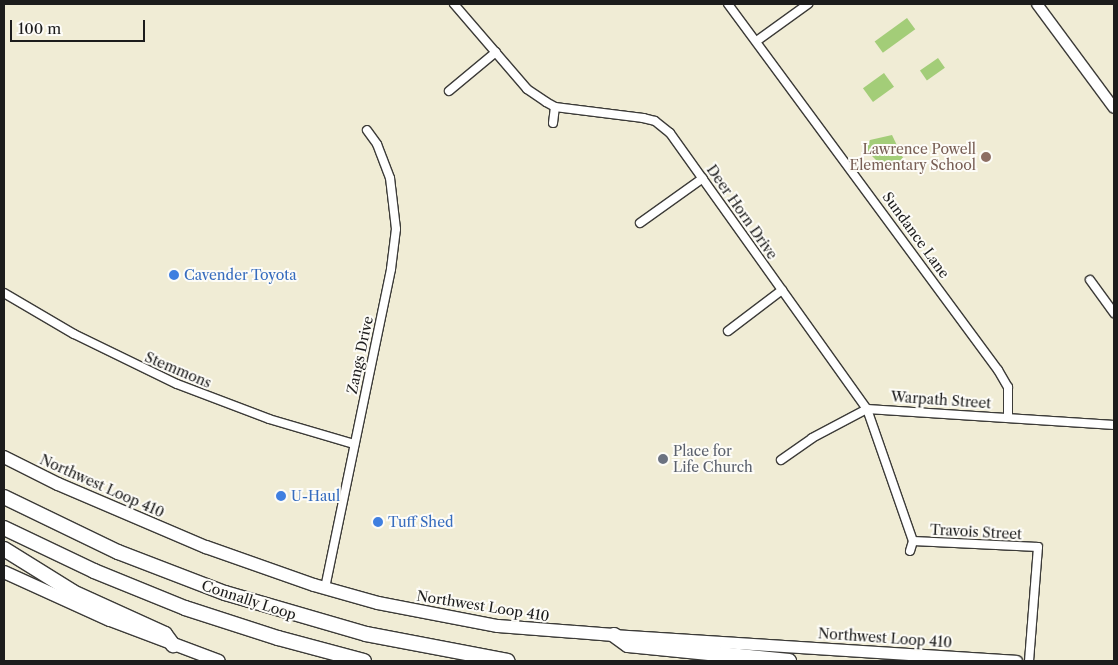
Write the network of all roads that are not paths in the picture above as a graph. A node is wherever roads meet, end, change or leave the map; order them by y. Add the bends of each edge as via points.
1 (454, 4) edge
2 (728, 4) edge
3 (808, 4) edge
4 (1037, 4) edge
5 (758, 40) junction
6 (496, 52) junction
7 (448, 91) dead end
8 (555, 107) junction
9 (1114, 108) edge
10 (553, 123) dead end
11 (367, 130) dead end
12 (703, 178) junction
13 (640, 223) dead end
14 (1090, 280) dead end
15 (782, 290) junction
16 (4, 293) edge
17 (1114, 313) edge
18 (728, 331) dead end
19 (867, 409) junction
20 (1008, 417) junction
21 (1114, 425) edge
22 (354, 444) junction
23 (4, 456) edge
24 (781, 460) dead end
25 (4, 498) edge
26 (4, 528) edge
27 (913, 541) junction
28 (4, 549) edge
29 (910, 552) dead end
30 (4, 572) edge
31 (325, 588) junction
32 (614, 636) junction
33 (173, 645) junction
34 (219, 661) edge
35 (364, 661) edge
36 (507, 661) edge
37 (788, 661) edge
38 (1016, 661) edge
39 (1029, 661) edge

1 - 6 street, Deer Horn Drive
2 - 5 street, Sundance Lane
3 - 5 street
4 - 9 street
5 - 20 street, Sundance Lane via 998,370 1008,387
6 - 7 street
6 - 8 street, Deer Horn Drive via 527,89
8 - 10 street
8 - 12 street, Deer Horn Drive via 655,121 670,134
11 - 22 street, Zangs Drive via 377,144 390,178 396,229 391,269
12 - 13 street
12 - 15 street, Deer Horn Drive
14 - 17 street
15 - 18 street
15 - 19 street, Deer Horn Drive
16 - 22 street, Stemmons via 74,334 177,384 270,419
19 - 20 street, Warpath Street
19 - 24 street via 812,438
19 - 27 street, Deer Horn Drive
20 - 21 street, Warpath Street
22 - 31 street, Zangs Drive
23 - 31 main road, Northwest Loop 410 via 58,484 206,547
25 - 36 highway, Connally Loop via 118,552 233,596 383,638
26 - 35 highway, Connally Loop via 94,571 185,608
27 - 29 street
27 - 39 street, Travois Street via 1038,547
28 - 33 highway via 73,592 165,634
30 - 33 main road via 85,610
31 - 32 main road, Northwest Loop 410 via 378,603 498,626
32 - 37 highway via 628,645
32 - 38 main road, Northwest Loop 410
33 - 34 main road

